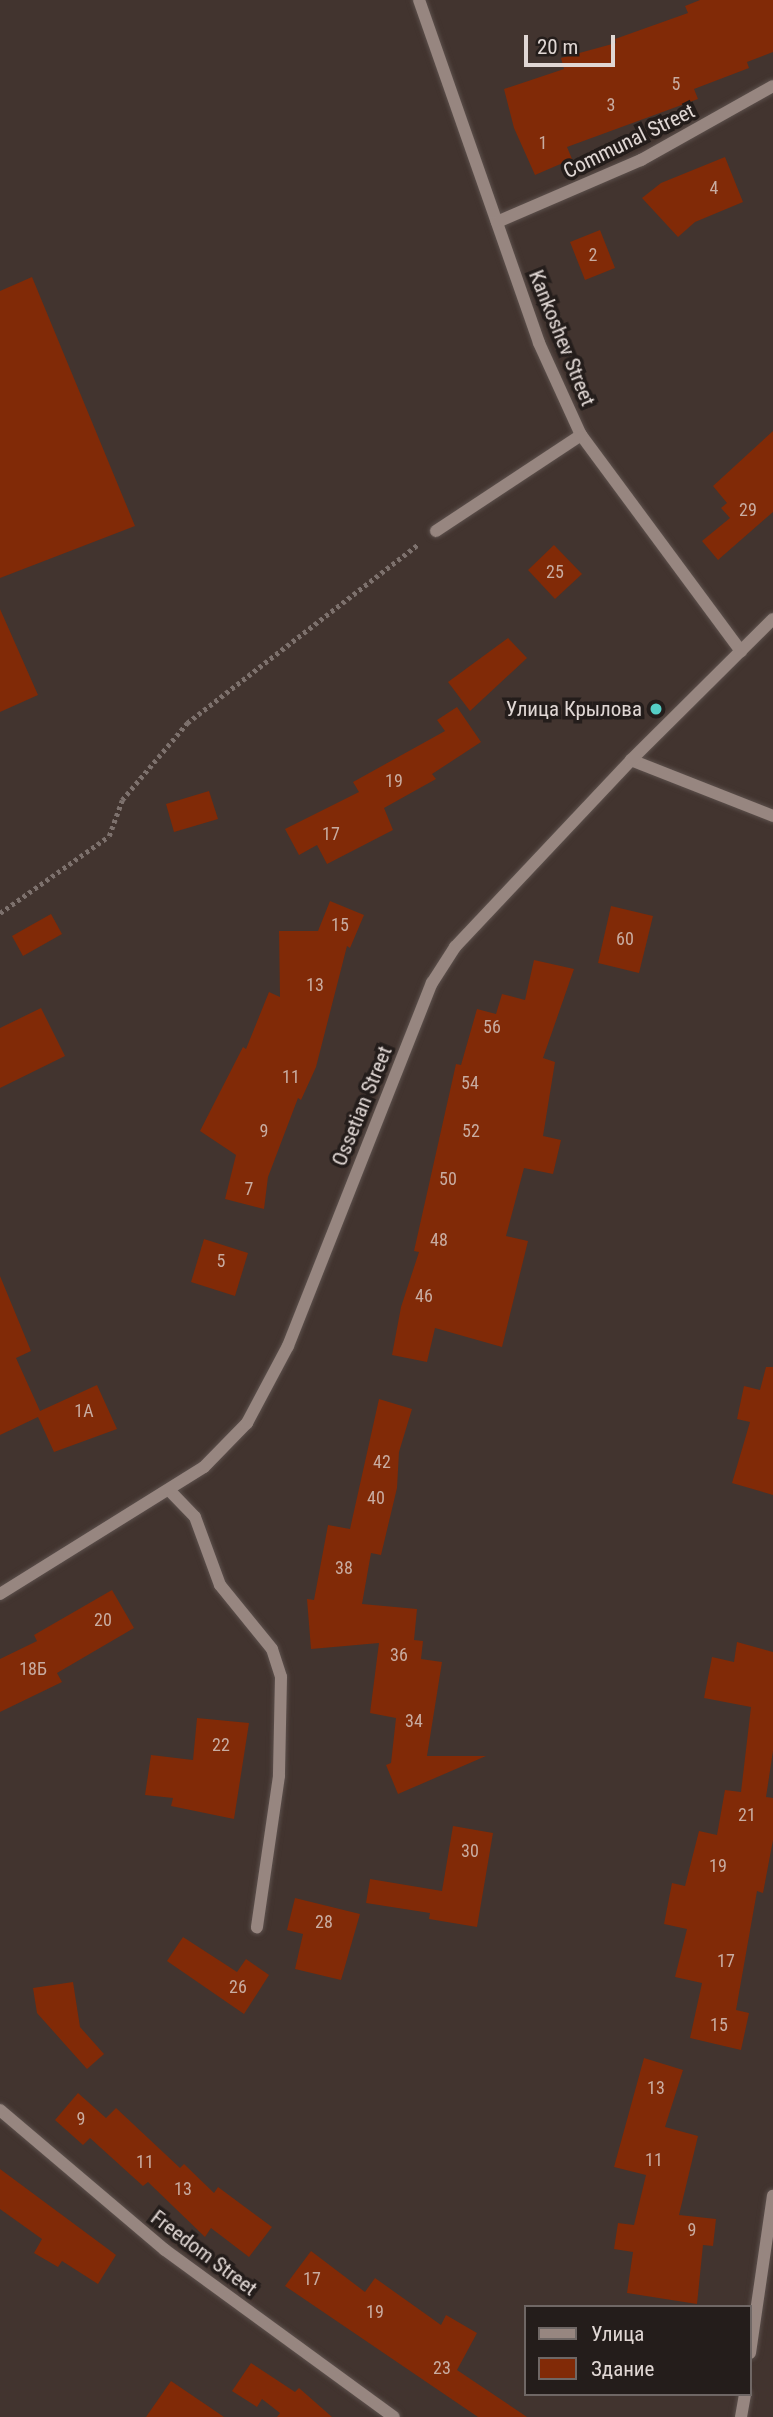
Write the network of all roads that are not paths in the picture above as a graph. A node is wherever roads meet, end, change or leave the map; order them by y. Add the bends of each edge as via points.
1 (419, 0) edge
2 (773, 86) edge
3 (497, 222) junction
4 (581, 435) junction
5 (436, 531) road end
6 (773, 619) edge
7 (741, 651) junction
8 (631, 760) junction
9 (773, 816) edge
10 (169, 1490) junction
11 (0, 1594) edge
12 (257, 1927) dead end
13 (0, 2110) edge
14 (773, 2196) edge
15 (752, 2339) edge
16 (744, 2396) edge
17 (394, 2417) edge
18 (741, 2417) edge

1 - 3 street, Kankoshev Street
2 - 3 street, Communal Street via 641,160
3 - 4 street, Kankoshev Street via 539,343
4 - 5 street
4 - 7 street, Kankoshev Street
6 - 7 street, Ossetian Street
7 - 8 street, Ossetian Street
8 - 9 street
8 - 10 street, Ossetian Street via 487,910 432,983 288,1346 247,1423 230,1444
10 - 11 street, Ossetian Street
10 - 12 street via 195,1517 220,1585 272,1649 281,1677 279,1776
13 - 17 street, Freedom Street via 165,2250
14 - 15 street
16 - 18 street

